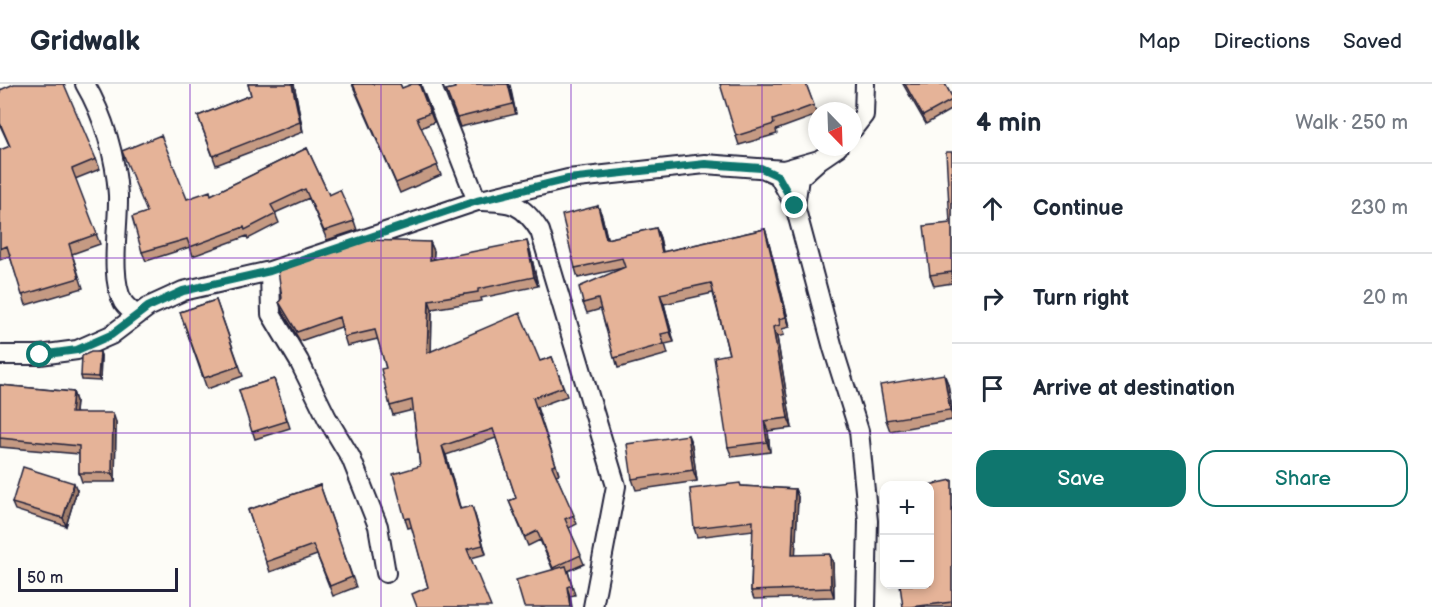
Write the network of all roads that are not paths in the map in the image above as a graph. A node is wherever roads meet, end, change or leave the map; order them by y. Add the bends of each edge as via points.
1 (85, 84) edge
2 (431, 84) edge
3 (865, 84) edge
4 (862, 117) edge
5 (825, 156) edge
6 (819, 160) junction
7 (761, 168) junction
8 (477, 201) junction
9 (795, 206) junction
10 (270, 271) junction
11 (136, 315) junction
12 (0, 355) edge
13 (386, 573) dead end
14 (593, 607) edge
15 (866, 607) edge

1 - 11 street via 105,129 113,162 118,195 118,278 123,302
2 - 8 street
3 - 4 street
5 - 6 street
6 - 7 street via 784,170
6 - 9 street via 799,178
7 - 8 street via 705,164 630,171 568,179
7 - 9 street via 778,176
8 - 10 street
8 - 14 street via 510,202 528,212 540,231 616,486
9 - 15 street via 859,431 868,521
10 - 11 street via 183,291
10 - 13 street via 271,314 351,458 378,525
11 - 12 street via 111,335 77,350

